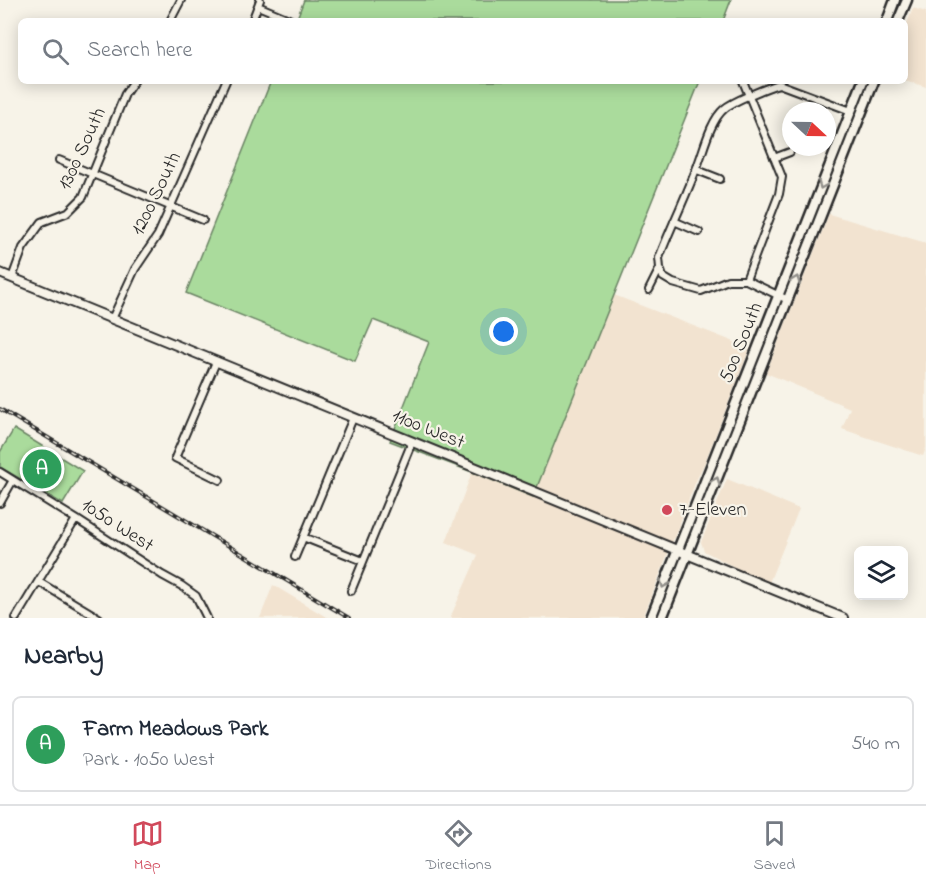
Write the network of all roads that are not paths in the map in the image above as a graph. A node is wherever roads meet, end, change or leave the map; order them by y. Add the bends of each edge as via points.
1 (181, 0) edge
2 (895, 0) edge
3 (906, 0) edge
4 (259, 3) edge
5 (172, 18) edge
6 (253, 18) edge
7 (287, 18) edge
8 (888, 18) edge
9 (899, 18) edge
10 (132, 84) edge
11 (225, 84) edge
12 (743, 84) edge
13 (862, 84) edge
14 (873, 84) edge
15 (748, 97) junction
16 (851, 111) junction
17 (782, 155) edge
18 (774, 158) junction
19 (59, 160) dead end
20 (697, 170) junction
21 (92, 173) junction
22 (720, 179) dead end
23 (171, 207) junction
24 (202, 220) dead end
25 (674, 221) junction
26 (699, 232) dead end
27 (660, 268) junction
28 (0, 273) edge
29 (12, 278) junction
30 (746, 279) junction
31 (648, 291) dead end
32 (778, 296) junction
33 (788, 300) junction
34 (112, 319) junction
35 (216, 362) junction
36 (353, 418) junction
37 (412, 442) junction
38 (0, 472) edge
39 (13, 480) junction
40 (220, 480) dead end
41 (0, 503) edge
42 (76, 519) junction
43 (303, 537) junction
44 (677, 550) junction
45 (687, 555) junction
46 (295, 557) dead end
47 (363, 561) junction
48 (39, 582) junction
49 (351, 591) dead end
50 (207, 617) edge
51 (16, 618) edge
52 (99, 618) edge
53 (651, 618) edge
54 (662, 618) edge
55 (843, 618) edge

1 - 5 street
2 - 8 main road
3 - 9 main road
4 - 6 street
4 - 7 street
10 - 21 street, 1300 South
11 - 23 street, 1200 South
12 - 15 street
13 - 16 main road, 500 South
33 -> 14 main road, 500 South
15 - 16 street via 779,84
15 - 18 street
15 - 20 street via 718,115
16 -> 32 main road, 500 South
17 - 18 street
18 - 30 street via 782,177 781,186
19 - 21 street
20 - 22 street
20 - 25 street
21 - 23 street
21 - 29 street, 1300 South via 83,197 68,212 42,222 23,248
23 - 24 street
23 - 34 street, 1200 South
25 - 26 street
25 - 27 street via 659,258
27 - 30 street via 663,277 673,283 701,291 728,280
27 - 31 street
28 - 29 street, 1100 West
29 - 34 street, 1100 West
30 - 32 street
32 - 33 street
32 - 44 main road, 500 South
45 -> 33 main road, 500 South
34 - 35 street, 1100 West
35 - 36 street, 1100 West
35 - 40 street via 175,458
36 - 37 street, 1100 West
36 - 43 street
37 - 44 street, 1100 West
37 - 47 street
38 - 39 street, 1050 West
39 - 41 street
39 - 42 street, 1050 West
42 - 48 street
42 - 50 street, 1050 West via 196,596
43 - 46 street
43 - 47 street
44 - 45 street, 1100 West
44 -> 53 main road, 500 South
45 - 54 main road, 500 South
45 - 55 street, 1100 West
47 - 49 street
48 - 51 street
48 - 52 street

